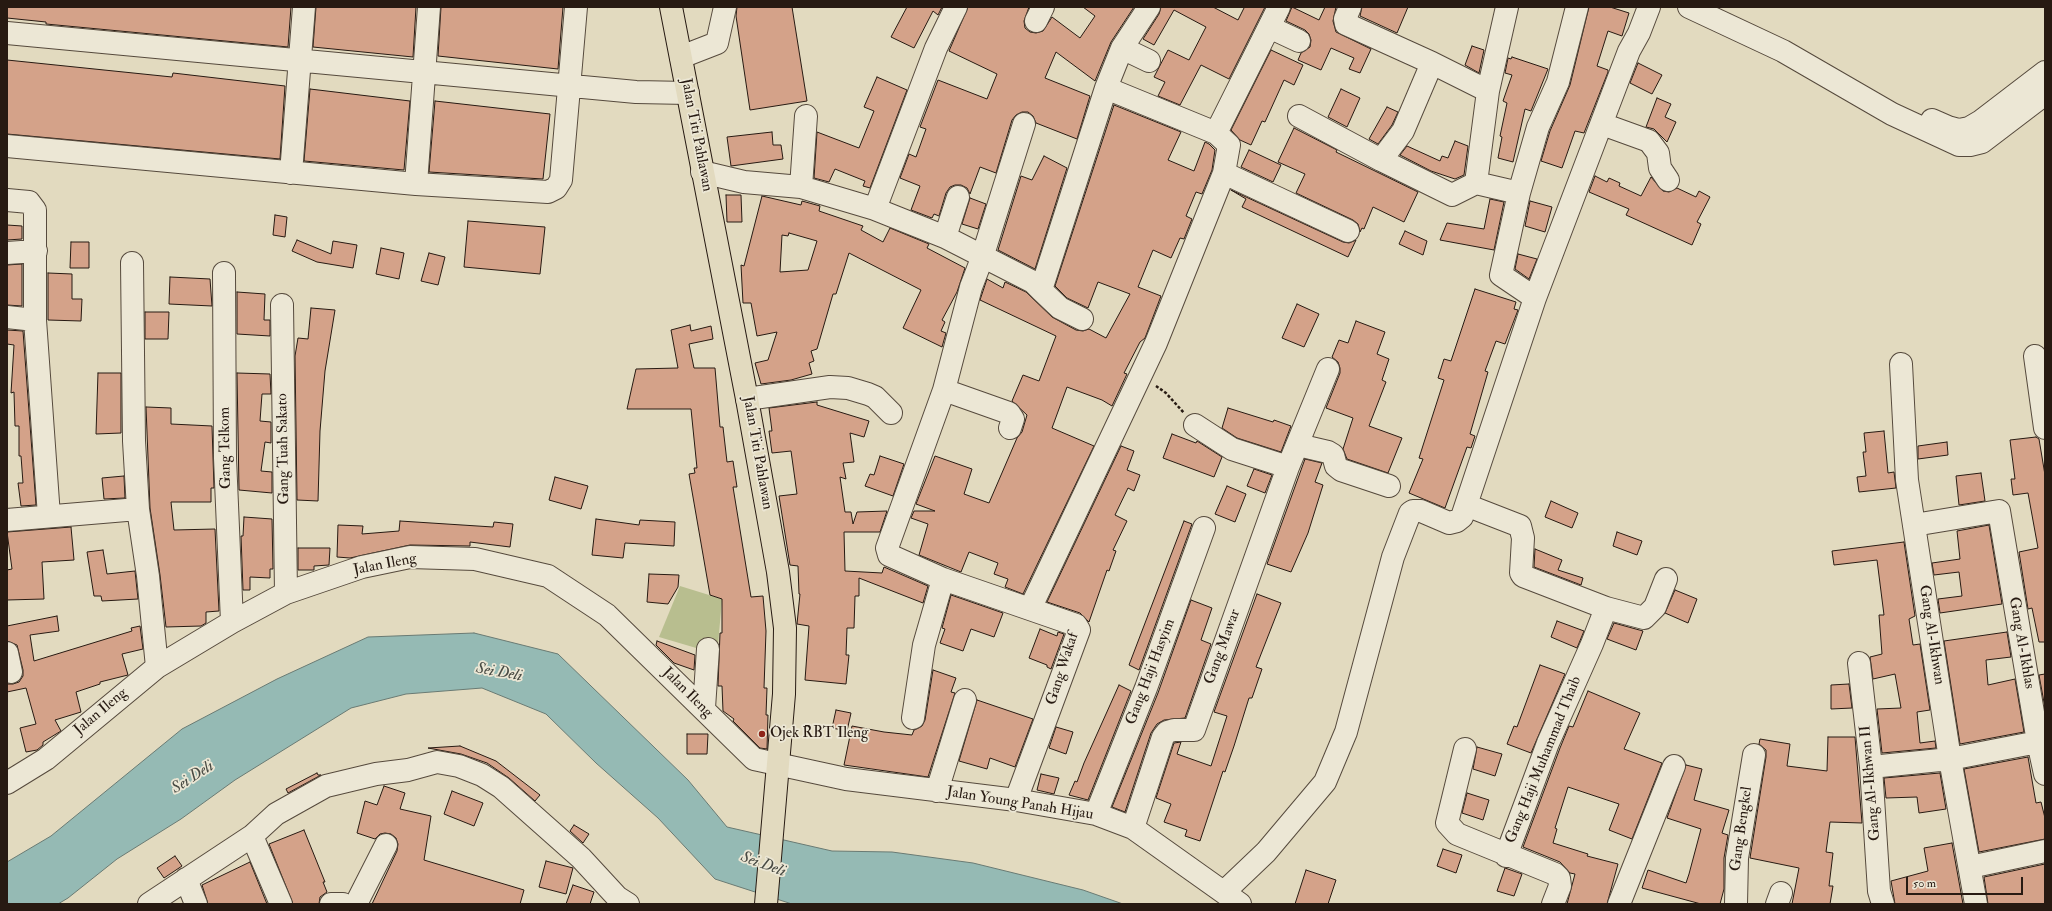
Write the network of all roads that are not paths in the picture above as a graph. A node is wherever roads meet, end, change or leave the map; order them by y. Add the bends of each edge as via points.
1 (304, 7) edge
2 (429, 7) edge
3 (576, 7) edge
4 (671, 7) edge
5 (724, 7) edge
6 (956, 7) edge
7 (1149, 7) edge
8 (1280, 7) edge
9 (1350, 7) edge
10 (1507, 7) edge
11 (1577, 7) edge
12 (1649, 7) edge
13 (1690, 7) edge
14 (1726, 15) edge
15 (1269, 27) junction
16 (7, 33) edge
17 (1299, 41) dead end
18 (1122, 48) junction
19 (681, 57) junction
20 (299, 60) junction
21 (1149, 61) dead end
22 (1815, 62) junction
23 (1432, 63) junction
24 (424, 72) junction
25 (2045, 72) edge
26 (568, 85) junction
27 (1106, 88) junction
28 (1488, 91) junction
29 (688, 93) junction
30 (2045, 94) edge
31 (806, 116) dead end
32 (1299, 116) dead end
33 (1024, 124) dead end
34 (1602, 124) junction
35 (1216, 133) junction
36 (7, 146) edge
37 (1381, 160) junction
38 (291, 172) junction
39 (1224, 173) junction
40 (703, 177) junction
41 (1668, 180) dead end
42 (1476, 183) junction
43 (416, 184) junction
44 (801, 187) junction
45 (1519, 193) junction
46 (958, 197) dead end
47 (7, 200) edge
48 (875, 210) junction
49 (1348, 231) dead end
50 (945, 237) junction
51 (36, 250) junction
52 (7, 253) edge
53 (982, 258) junction
54 (132, 263) dead end
55 (224, 273) dead end
56 (1041, 290) junction
57 (1535, 298) junction
58 (282, 305) dead end
59 (7, 317) edge
60 (1082, 319) dead end
61 (35, 320) junction
62 (2035, 356) dead end
63 (1901, 364) dead end
64 (1328, 369) dead end
65 (944, 390) junction
66 (747, 399) junction
67 (891, 413) dead end
68 (1195, 425) road end
69 (1010, 428) dead end
70 (2045, 428) edge
71 (1298, 445) junction
72 (1288, 467) junction
73 (1388, 486) dead end
74 (1466, 505) junction
75 (138, 509) junction
76 (49, 516) junction
77 (7, 520) edge
78 (1914, 526) junction
79 (1204, 528) dead end
80 (943, 579) junction
81 (1666, 579) dead end
82 (286, 594) junction
83 (1606, 608) junction
84 (1030, 609) junction
85 (232, 622) junction
86 (708, 649) dead end
87 (1859, 663) dead end
88 (158, 667) junction
89 (965, 700) dead end
90 (704, 708) junction
91 (913, 718) dead end
92 (2038, 742) junction
93 (1466, 749) dead end
94 (1754, 755) dead end
95 (1950, 759) junction
96 (777, 765) junction
97 (1674, 766) dead end
98 (1871, 767) junction
99 (2045, 774) edge
100 (7, 783) edge
101 (937, 791) junction
102 (1016, 800) junction
103 (1096, 814) junction
104 (1133, 828) junction
105 (252, 836) junction
106 (386, 844) dead end
107 (2045, 851) edge
108 (1506, 856) junction
109 (1970, 867) junction
110 (186, 879) junction
111 (1232, 898) edge
112 (149, 904) edge
113 (196, 904) edge
114 (281, 904) edge
115 (331, 904) edge
116 (343, 904) edge
117 (356, 904) edge
118 (628, 904) edge
119 (766, 904) edge
120 (1553, 904) edge
121 (1619, 904) edge
122 (1736, 904) edge
123 (1883, 904) edge
124 (1976, 904) edge

1 - 20 street
2 - 24 street
3 - 26 street
4 - 19 main road, Jalan Titi Pahlawan
5 - 19 street via 717,42
6 - 48 street via 936,48
7 - 18 street
8 - 15 street
9 - 23 street via 1345,19 1346,24
10 - 28 street
11 - 45 street via 1558,82 1538,127
12 - 34 street via 1639,33 1628,51
13 - 14 street
14 - 22 street
15 - 17 street
15 - 35 street
16 - 20 street
18 - 21 street
18 - 27 street
19 - 29 main road, Jalan Titi Pahlawan
20 - 24 street
20 - 38 street
22 - 25 street via 1927,118 1959,130 1981,121
22 - 30 street via 1892,114 1959,145 1982,142
23 - 28 street
23 - 37 street via 1404,131
24 - 26 street
24 - 43 street
26 - 29 street via 636,92
26 - 43 street via 561,180 556,188 548,192
27 - 35 street
27 - 56 street
28 - 42 street
29 - 40 main road, Jalan Titi Pahlawan
31 - 44 street
32 - 37 street
33 - 53 street
34 - 41 street via 1648,141 1655,147 1660,168
34 - 57 street
35 - 39 street via 1228,146
36 - 38 street
37 - 42 street via 1452,195
38 - 43 street
39 - 49 street
39 - 84 street via 1142,375
40 - 44 street
40 - 66 main road, Jalan Titi Pahlawan
42 - 45 street
44 - 48 street
45 - 57 street via 1500,275
46 - 50 street
47 - 51 street via 29,202 33,206
48 - 50 street
50 - 53 street
51 - 52 street
51 - 61 street
53 - 56 street via 1033,282
53 - 65 street via 971,287
54 - 75 street via 134,441
55 - 85 street, Gang Telkom via 225,458
56 - 60 street via 1060,308
57 - 74 street
58 - 82 street, Gang Tuah Sakato
59 - 61 street
61 - 76 street
62 - 70 street
63 - 78 street, Gang Al-Ikhwan via 1907,480
64 - 71 street, Gang Mawar
65 - 69 street via 1009,413 1013,419
65 - 80 street, Gang Wakaf via 887,548 889,555
66 - 67 street via 830,387 848,388 875,397
66 - 96 main road, Jalan Titi Pahlawan via 778,572 785,628 784,694
68 - 72 street via 1232,449
71 - 72 street, Gang Mawar
71 - 73 street via 1328,452 1341,470
72 - 104 street, Gang Mawar via 1194,730 1174,730 1167,732 1163,737
74 - 83 street via 1520,526 1523,538 1523,576
74 - 111 street via 1462,517 1449,523 1421,511 1410,513 1394,557 1346,732 1325,782 1266,852
75 - 76 street
75 - 88 street
76 - 77 street
78 - 92 street, Gang Al-Ikhlas via 1999,511
78 - 95 street, Gang Al-Ikhwan
79 - 103 street, Gang Haji Hasyim via 1146,688
80 - 84 street, Gang Wakaf
80 - 91 street via 924,645
81 - 83 street via 1655,607 1644,618
82 - 85 street, Jalan Ileng
82 - 90 street, Jalan Ileng via 362,567 410,557 474,559 548,576 607,614
83 - 108 street, Gang Haji Muhammad Thaib via 1548,743
84 - 102 street, Gang Wakaf via 1076,625 1079,630
85 - 88 street, Jalan Ileng
86 - 90 street
87 - 98 street, Gang Al-Ikhwan II
88 - 100 street, Jalan Ileng via 123,693 46,759
89 - 101 street
90 - 96 street, Jalan Ileng via 754,759
92 - 95 street
92 - 99 street, Gang Al-Ikhlas
93 - 108 street via 1447,823 1457,834
94 - 122 street, Gang Bengkel via 1736,858
95 - 98 street
95 - 109 street, Gang Al-Ikhwan
96 - 101 street, Jalan Young Panah Hijau via 846,779
96 - 119 main road, Jalan Titi Pahlawan
97 - 121 street
98 - 123 street, Gang Al-Ikhwan II via 1879,891
101 - 102 street, Jalan Young Panah Hijau
102 - 103 street, Jalan Young Panah Hijau
103 - 104 street, Jalan Young Panah Hijau
104 - 111 street, Jalan Young Panah Hijau
105 - 110 street
105 - 114 street
105 - 118 street via 276,814 326,786 436,762 459,766 482,775 501,788 581,858 617,897
106 - 117 street
107 - 109 street
108 - 120 street, Gang Haji Muhammad Thaib via 1555,874 1559,878 1560,886
109 - 124 street, Gang Al-Ikhwan
110 - 112 street
110 - 113 street
115 - 116 street

